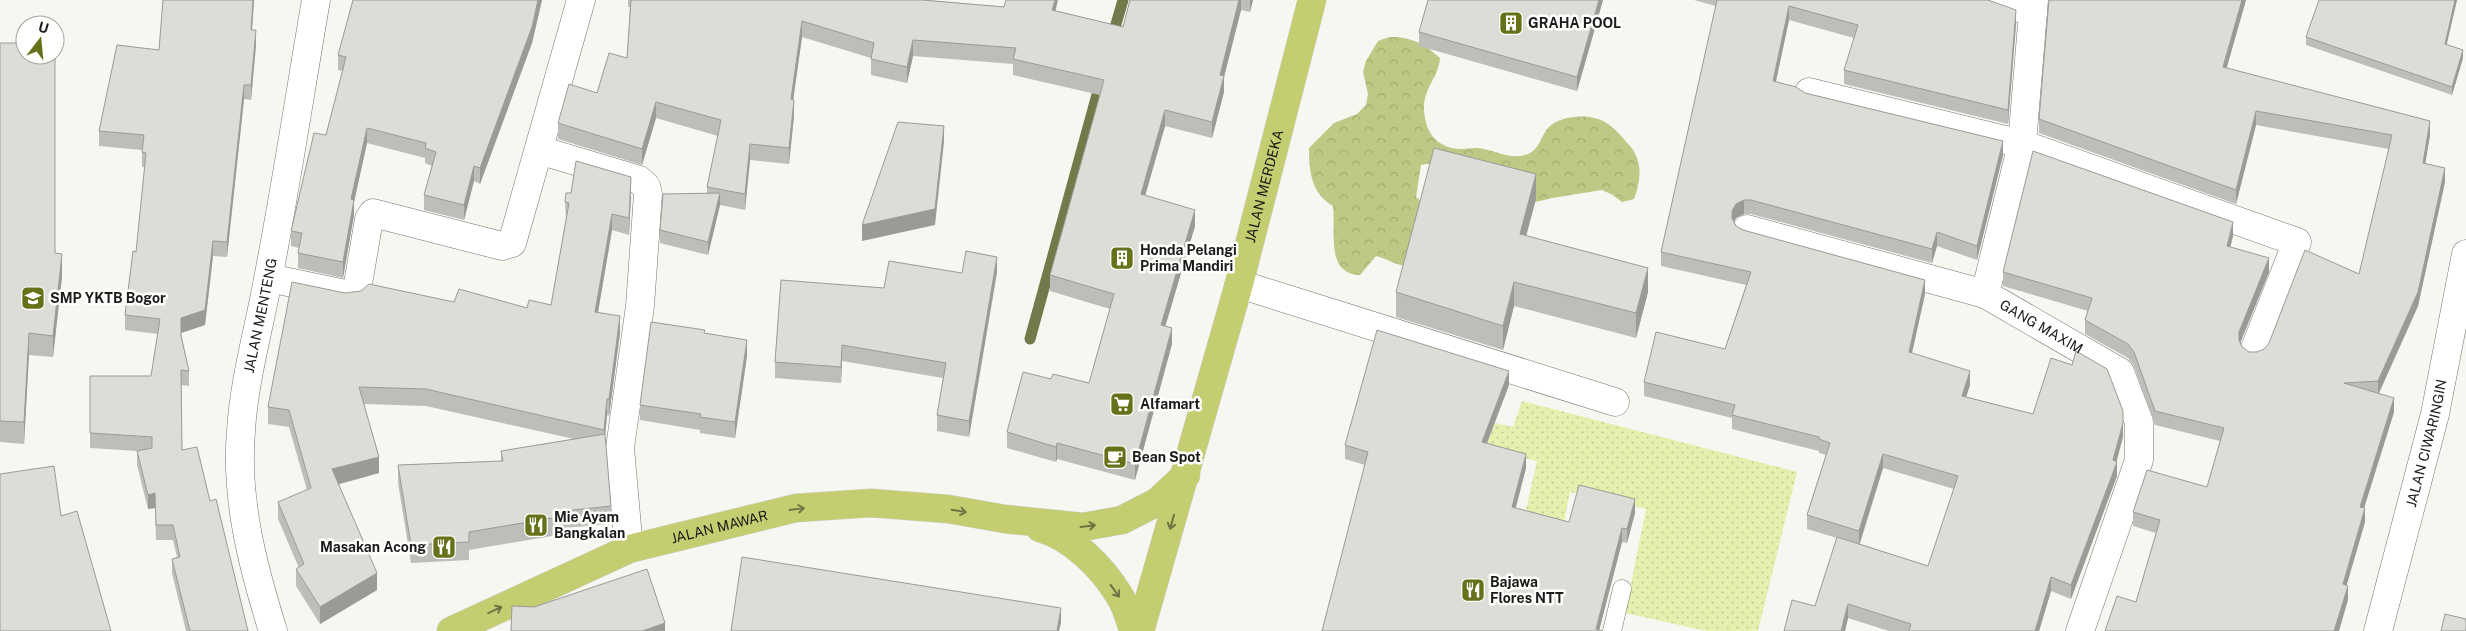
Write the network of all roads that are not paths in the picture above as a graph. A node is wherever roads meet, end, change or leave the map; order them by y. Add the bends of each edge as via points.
1 (316, 0) edge
2 (581, 0) edge
3 (1312, 0) edge
4 (1990, 0) edge
5 (2034, 6) edge
6 (1809, 92) edge
7 (2022, 144) junction
8 (539, 150) junction
9 (1747, 230) edge
10 (2466, 254) edge
11 (269, 278) junction
12 (1239, 284) junction
13 (1985, 294) junction
14 (2254, 351) edge
15 (1615, 402) dead end
16 (1186, 475) junction
17 (1005, 519) junction
18 (629, 549) junction
19 (1622, 589) dead end
20 (273, 631) edge
21 (451, 631) edge
22 (1134, 631) edge
23 (1140, 631) edge
24 (1612, 631) edge
25 (2080, 631) edge
26 (2378, 631) edge

1 - 11 street, JALAN MENTENG
2 - 8 street
3 - 12 main road, JALAN MERDEKA
4 - 5 street
5 - 7 street, GANG MAXIM
6 - 7 street
7 - 13 street, GANG MAXIM
7 - 14 street via 2297,242
8 - 11 street via 516,232 512,243 507,246 373,213 368,219 354,294
8 - 18 street via 639,180 646,186 648,194 640,306 620,448
9 - 13 street
10 - 26 street, JALAN CIWARINGIN via 2435,414
11 - 20 street, JALAN MENTENG via 247,384 240,456 248,545
12 - 15 street
12 - 16 main road, JALAN MERDEKA
13 - 25 street, GANG MAXIM via 2120,372 2139,422 2139,460
17 -> 16 main road via 1084,527 1122,520 1157,502
16 -> 23 main road, JALAN MERDEKA
18 -> 17 main road, JALAN MAWAR via 796,508 871,503 948,509
17 -> 22 main road via 1050,531 1090,558 1120,596
21 -> 18 main road, JALAN MAWAR
19 - 24 lane

